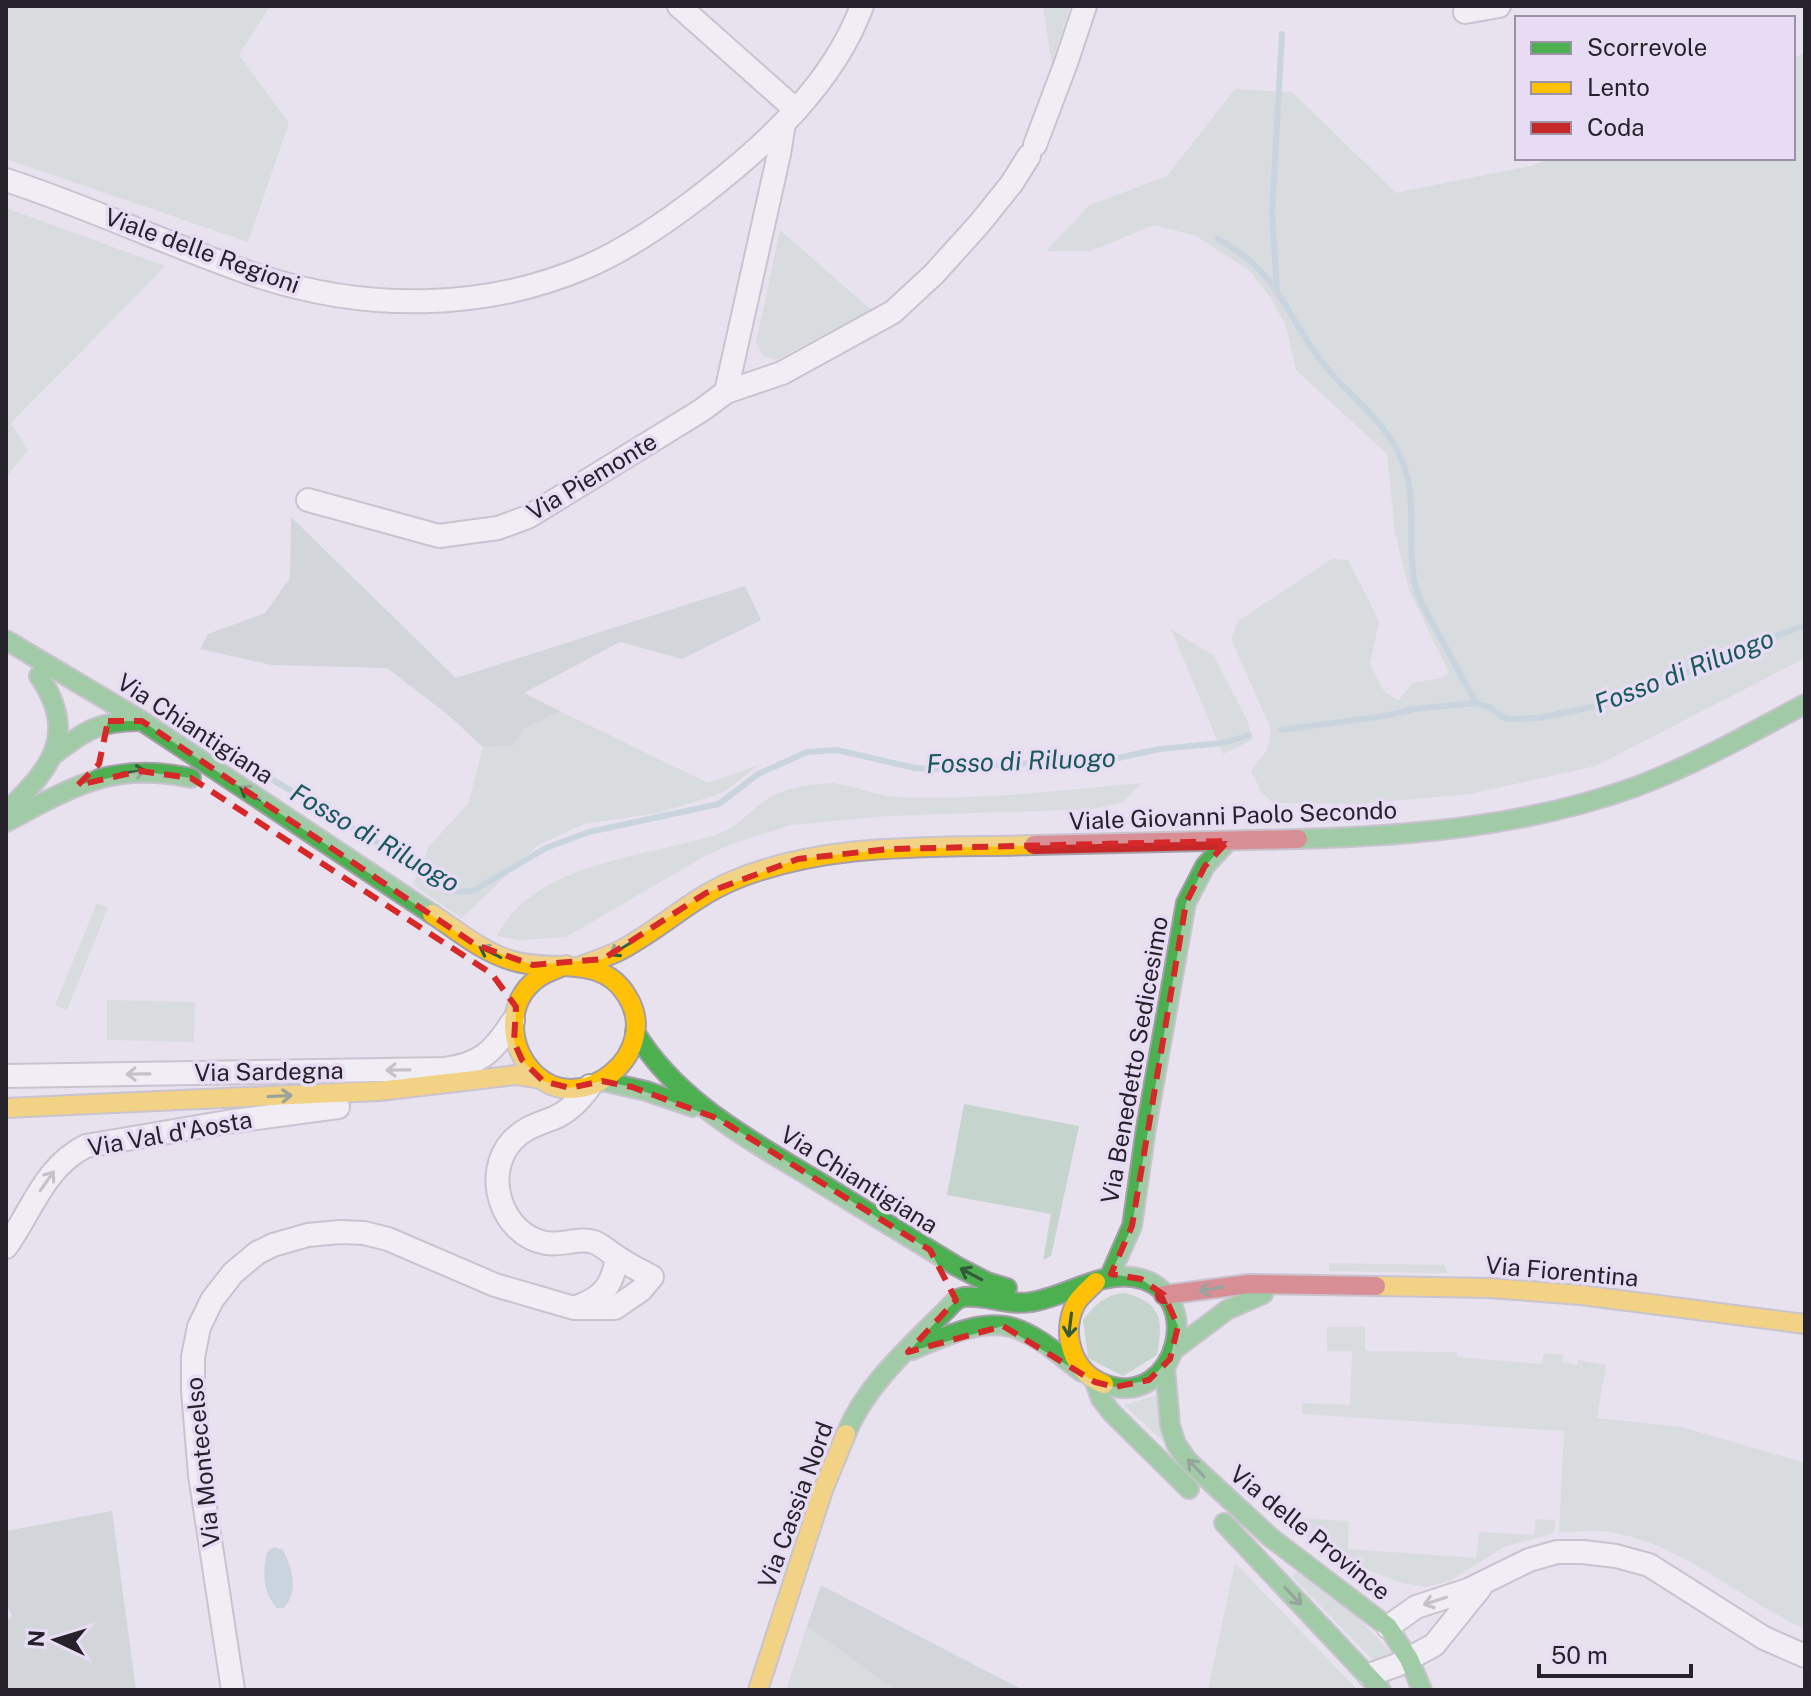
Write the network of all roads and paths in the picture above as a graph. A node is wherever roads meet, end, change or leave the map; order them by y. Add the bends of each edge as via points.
1 (679, 6) edge
2 (862, 6) edge
3 (1085, 6) edge
4 (1499, 6) edge
5 (1465, 12) dead end
6 (790, 117) junction
7 (6, 180) edge
8 (726, 392) junction
9 (308, 500) dead end
10 (6, 640) edge
11 (6, 654) edge
12 (39, 676) junction
13 (1805, 704) edge
14 (109, 712) junction
15 (104, 745) dead end
16 (156, 754) dead end
17 (52, 756) junction
18 (99, 764) dead end
19 (78, 785) junction
20 (6, 812) edge
21 (6, 822) edge
22 (1228, 841) junction
23 (1181, 877) dead end
24 (1186, 903) junction
25 (655, 929) junction
26 (433, 937) dead end
27 (575, 965) junction
28 (482, 967) dead end
29 (634, 978) junction
30 (512, 1007) junction
31 (635, 1032) junction
32 (6, 1076) edge
33 (542, 1080) junction
34 (596, 1083) junction
35 (379, 1091) junction
36 (6, 1108) edge
37 (719, 1119) junction
38 (545, 1120) junction
39 (1132, 1226) junction
40 (6, 1247) edge
41 (930, 1250) junction
42 (617, 1257) junction
43 (1102, 1280) junction
44 (1148, 1282) junction
45 (1313, 1287) junction
46 (1071, 1289) junction
47 (1164, 1295) junction
48 (957, 1299) junction
49 (574, 1308) junction
50 (1805, 1324) edge
51 (994, 1325) junction
52 (1175, 1349) junction
53 (908, 1352) junction
54 (1165, 1367) junction
55 (1090, 1378) junction
56 (1487, 1581) junction
57 (1388, 1627) junction
58 (1434, 1645) junction
59 (1805, 1656) edge
60 (1409, 1659) junction
61 (1375, 1682) edge
62 (233, 1690) edge
63 (758, 1690) edge
64 (1424, 1690) edge

1 - 6 street
2 - 6 street, Viale delle Regioni via 835,59
3 - 8 street, Via Piemonte via 1032,150 1004,195 965,241 893,312 782,373
4 - 5 street
6 - 7 street, Viale delle Regioni via 677,213 588,266 506,292 428,302 354,299 274,281
6 - 8 street
8 - 9 street, Via Piemonte via 546,507 498,528 439,536
10 - 14 main road, Via Chiantigiana
11 - 12 main road, Via Chiantigiana
12 - 14 main road, Via Chiantigiana
12 - 17 main road via 58,711 59,737
13 - 22 main road, Viale Giovanni Paolo Secondo via 1668,773 1531,817 1412,834
14 - 15 main road
14 - 17 main road
27 -> 14 main road, Via Chiantigiana via 520,963 491,953
19 -> 16 main road, Via Chiantigiana via 140,771 197,782
17 - 20 main road
18 - 19 main road
19 - 21 main road
22 - 24 main road, Via Benedetto Sedicesimo via 1205,866
22 - 25 main road, Viale Giovanni Paolo Secondo via 1169,849 889,849 798,859 732,881
23 - 24 main road, Via Benedetto Sedicesimo
24 - 39 main road, Via Benedetto Sedicesimo
25 -> 27 main road, Viale Giovanni Paolo Secondo via 611,955
25 - 29 main road, Viale Giovanni Paolo Secondo
26 - 28 main road
27 - 29 main road, Via Chiantigiana
27 - 30 main road via 549,969 535,978
29 - 31 main road, Via Chiantigiana
30 -> 32 street, Via Sardegna via 486,1055 445,1069
30 - 33 main road via 514,1042 522,1060
31 - 34 main road via 625,1061
31 - 37 main road, Via Chiantigiana via 659,1068
33 - 34 main road, Via Chiantigiana via 570,1088
33 - 35 main road, Via Chiantigiana via 516,1075
33 - 38 street
34 - 37 main road, Via Chiantigiana via 661,1095
34 - 38 street via 579,1101
36 -> 35 main road, Via Chiantigiana
40 -> 35 street, Via Val d'Aosta via 52,1172 86,1146 350,1106
37 - 41 main road, Via Chiantigiana
38 - 42 street via 520,1133 500,1160 497,1184 506,1212 517,1228 537,1241 594,1242
39 - 43 main road, Via Benedetto Sedicesimo via 1124,1249
39 - 44 main road, Via Benedetto Sedicesimo
46 -> 41 main road via 995,1285
41 - 48 main road, Via Chiantigiana
42 - 49 street via 602,1295
42 - 49 street, Via Montecelso via 652,1277 615,1308
43 - 44 main road via 1125,1276
43 - 46 main road
43 -> 55 main road via 1078,1299 1068,1322 1068,1344
44 - 47 main road
45 -> 47 main road, Via Fiorentina via 1240,1284
45 - 50 main road, Via Fiorentina via 1553,1292
45 - 52 main road, Via Fiorentina via 1245,1299
46 - 48 main road via 1026,1304
47 - 52 main road via 1178,1326
48 - 51 main road, Via Chiantigiana
48 - 53 main road, Via Cassia Nord
49 - 62 street, Via Montecelso via 517,1293 364,1233 328,1232 273,1245 233,1273 201,1321 193,1375 200,1475
51 - 53 main road, Via Cassia Nord
51 - 55 main road via 1019,1331
52 - 54 main road, Via Fiorentina
53 - 63 main road, Via Cassia Nord via 862,1403 838,1448
54 - 55 main road via 1138,1385 1115,1387
57 -> 54 main road, Via delle Province via 1265,1532 1188,1461 1170,1425
55 -> 61 main road, Via delle Province via 1112,1413
56 -> 57 street via 1416,1607
56 - 58 street
56 - 59 street via 1557,1552 1633,1560 1662,1572 1777,1645
57 - 60 main road, Via delle Province
58 - 60 street
58 - 64 street
60 - 61 street
60 - 64 main road, Via delle Province

